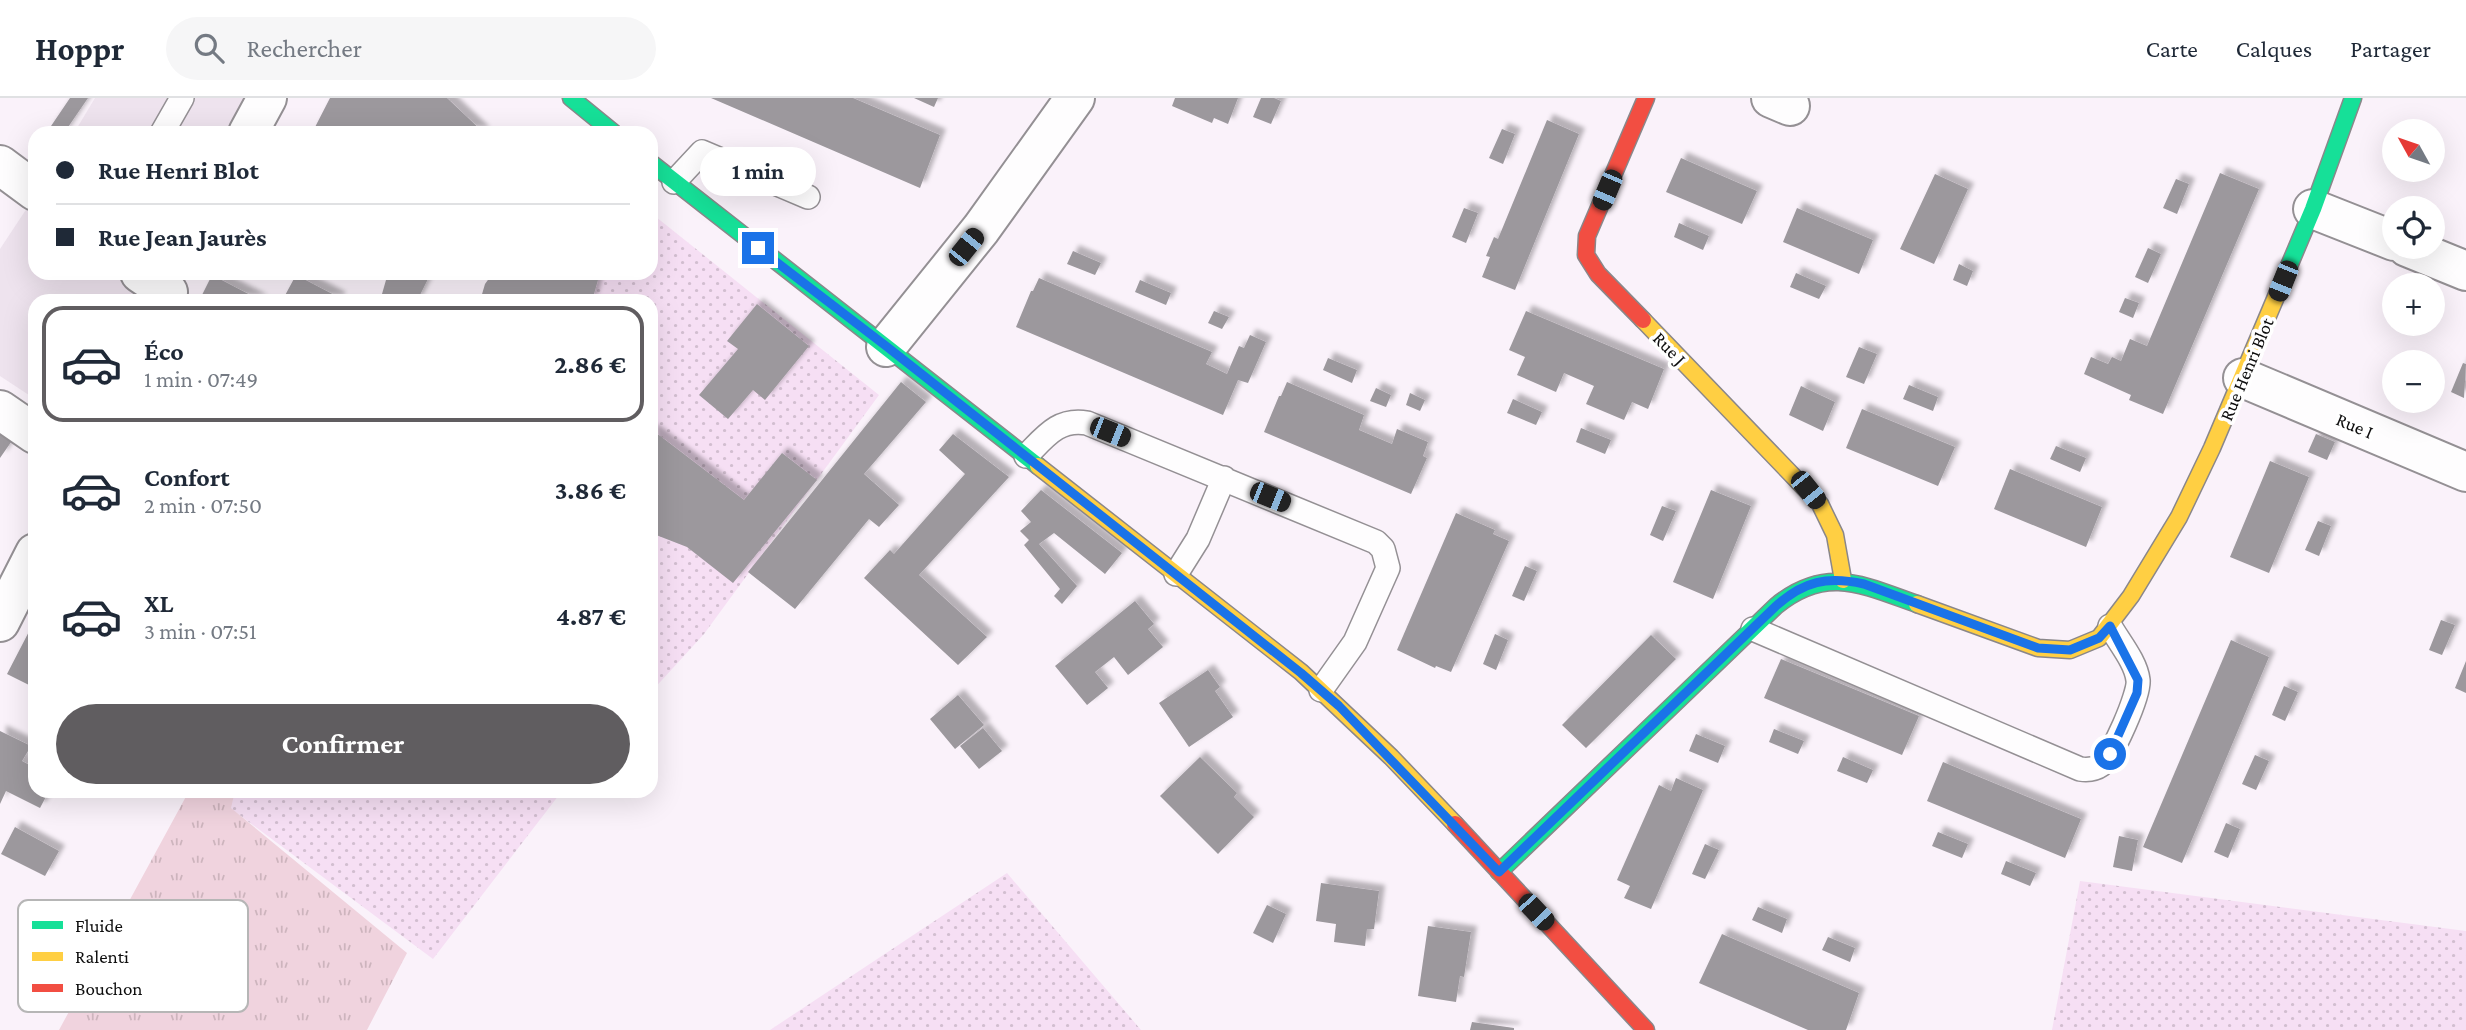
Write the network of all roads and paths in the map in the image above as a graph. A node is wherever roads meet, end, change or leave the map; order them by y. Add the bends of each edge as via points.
1 (182, 98) edge
2 (571, 98) edge
3 (1075, 98) edge
4 (1646, 98) edge
5 (2353, 98) edge
6 (166, 126) edge
7 (605, 126) edge
8 (0, 165) edge
9 (658, 169) edge
10 (674, 183) junction
11 (28, 186) edge
12 (808, 197) dead end
13 (2313, 209) junction
14 (2382, 236) edge
15 (2436, 259) edge
16 (2466, 271) edge
17 (886, 346) junction
18 (2244, 378) junction
19 (0, 410) edge
20 (28, 429) edge
21 (1026, 456) junction
22 (2466, 472) edge
23 (1224, 478) junction
24 (28, 567) edge
25 (1176, 574) junction
26 (1843, 580) junction
27 (0, 622) edge
28 (2110, 626) junction
29 (1753, 629) junction
30 (1321, 691) junction
31 (1499, 872) junction
32 (1646, 1030) edge

1 - 6 lane
2 - 7 street
3 - 17 street via 981,229
4 - 26 street, Rue J via 1587,236 1586,255 1598,274 1820,505 1835,535
5 - 13 street, Rue Henri Blot
8 - 11 street
9 - 10 street
10 - 12 lane via 702,152
10 - 17 street
13 - 14 street
13 - 18 street, Rue Henri Blot
15 - 16 street
17 - 21 street
18 - 22 street, Rue I
18 - 28 street, Rue Henri Blot via 2179,517
19 - 20 street
21 - 23 lane via 1052,429 1075,421
21 - 25 street
23 - 25 lane via 1198,539
23 - 30 lane via 1363,535 1384,550 1388,568 1383,582 1355,642
24 - 27 street
25 - 30 street
26 - 28 street, Rue Henri Blot via 2055,651 2099,638
26 - 29 street, Rue Henri Blot via 1822,581 1789,594
28 - 29 lane via 2134,667 2137,693 2110,754 2101,765 2088,770
29 - 31 street, Rue Henri Blot
30 - 31 street
31 - 32 street

